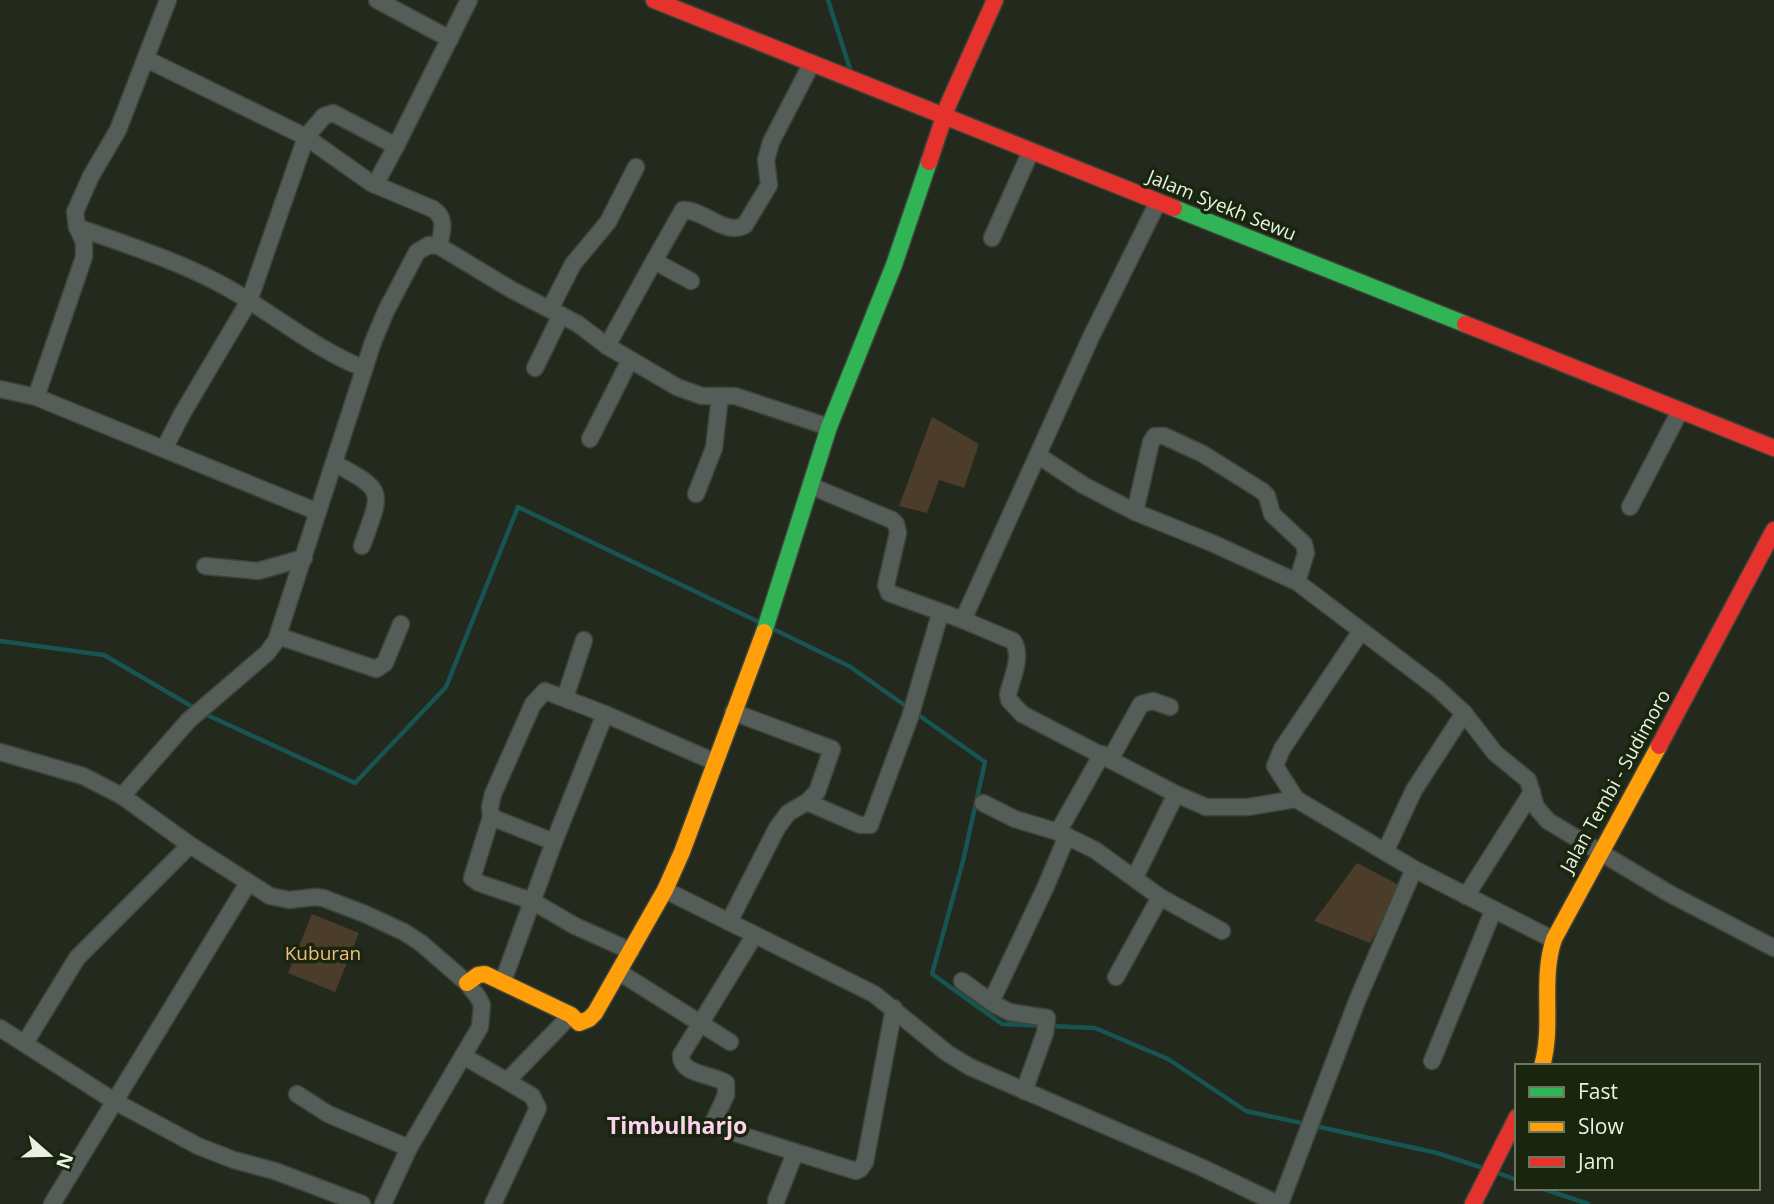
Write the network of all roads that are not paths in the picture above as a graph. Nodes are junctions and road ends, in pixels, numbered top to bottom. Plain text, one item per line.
1 (169, 0) edge
2 (377, 0) edge
3 (469, 0) edge
4 (654, 0) edge
5 (995, 0) edge
6 (450, 39) junction
7 (146, 59) junction
8 (812, 63) junction
9 (946, 111) junction
10 (306, 137) junction
11 (396, 146) junction
12 (1031, 151) junction
13 (636, 167) dead end
14 (375, 185) junction
15 (1158, 202) junction
16 (77, 227) junction
17 (992, 237) dead end
18 (439, 246) junction
19 (654, 261) junction
20 (691, 281) dead end
21 (249, 301) junction
22 (555, 312) junction
23 (607, 346) junction
24 (630, 360) junction
25 (363, 368) junction
26 (535, 368) dead end
27 (0, 390) edge
28 (720, 396) junction
29 (36, 397) junction
30 (1680, 411) junction
31 (829, 427) junction
32 (590, 439) dead end
33 (1774, 448) edge
34 (164, 449) junction
35 (1039, 456) junction
36 (334, 463) junction
37 (811, 486) junction
38 (696, 494) dead end
39 (1630, 507) dead end
40 (318, 512) junction
41 (1135, 512) junction
42 (1774, 530) edge
43 (362, 546) dead end
44 (304, 558) junction
45 (205, 566) dead end
46 (1297, 582) junction
47 (940, 614) junction
48 (963, 620) junction
49 (401, 624) dead end
50 (1361, 631) junction
51 (278, 636) junction
52 (584, 640) dead end
53 (565, 698) junction
54 (1170, 707) dead end
55 (733, 712) junction
56 (1464, 713) junction
57 (605, 714) junction
58 (0, 752) edge
59 (1106, 756) junction
60 (715, 762) junction
61 (1532, 792) junction
62 (1176, 794) junction
63 (122, 796) junction
64 (1296, 799) junction
65 (807, 802) junction
66 (983, 803) dead end
67 (491, 817) junction
68 (1063, 834) junction
69 (554, 842) junction
70 (190, 845) junction
71 (1385, 852) junction
72 (1599, 853) junction
73 (1414, 869) junction
74 (1135, 877) junction
75 (248, 883) junction
76 (665, 890) junction
77 (1466, 896) junction
78 (1160, 897) junction
79 (532, 901) junction
80 (1493, 911) junction
81 (729, 922) junction
82 (1222, 931) dead end
83 (754, 936) junction
84 (1554, 940) junction
85 (1774, 948) edge
86 (631, 951) junction
87 (619, 972) junction
88 (1116, 977) dead end
89 (503, 981) junction
90 (962, 981) dead end
91 (467, 982) junction
92 (991, 1002) junction
93 (894, 1008) junction
94 (571, 1015) junction
95 (699, 1024) junction
96 (0, 1028) edge
97 (730, 1042) dead end
98 (25, 1043) junction
99 (463, 1056) junction
100 (1432, 1062) dead end
101 (1542, 1064) edge
102 (507, 1081) junction
103 (1024, 1091) junction
104 (297, 1094) dead end
105 (114, 1101) junction
106 (1515, 1121) edge
107 (409, 1148) junction
108 (794, 1153) junction
109 (776, 1201) dead end
110 (1474, 1202) edge
111 (52, 1204) edge
112 (362, 1204) edge
113 (383, 1204) edge
114 (493, 1204) edge
115 (1279, 1204) edge

1 - 7 street
2 - 6 street
3 - 6 street
4 - 8 street, Jalam Syekh Sewu
5 - 9 street
6 - 11 street
7 - 10 street
7 - 16 street
8 - 9 street, Jalam Syekh Sewu
8 - 19 street
9 - 12 street, Jalam Syekh Sewu
9 - 31 street
10 - 11 street
10 - 14 street
10 - 21 street
11 - 14 street
12 - 15 street, Jalam Syekh Sewu
12 - 17 street
13 - 22 street
14 - 18 street
15 - 30 street, Jalam Syekh Sewu
15 - 35 street
16 - 21 street
16 - 29 street
18 - 22 street
18 - 25 street
19 - 20 street
19 - 23 street
21 - 25 street
21 - 34 street
22 - 23 street
22 - 26 street
23 - 24 street
24 - 28 street
24 - 32 street
25 - 36 street
27 - 29 street
28 - 31 street
28 - 38 street
29 - 34 street
30 - 33 street, Jalam Syekh Sewu
30 - 39 street
31 - 37 street
34 - 40 street
35 - 41 street
35 - 48 street
36 - 40 street
36 - 43 street
37 - 47 street
37 - 55 street
40 - 44 street
41 - 46 street
41 - 46 street
42 - 72 street, Jalan Tembi - Sudimoro
44 - 45 street
44 - 51 street
46 - 50 street
47 - 48 street
47 - 65 street
48 - 59 street
49 - 51 street
50 - 56 street
50 - 64 street
51 - 63 street
52 - 53 street
53 - 57 street
53 - 67 street
54 - 59 street
55 - 60 street
55 - 65 street
56 - 61 street
56 - 71 street
57 - 60 street
57 - 69 street
58 - 63 street
59 - 62 street
59 - 68 street
60 - 76 street
61 - 72 street
61 - 77 street
62 - 64 street
62 - 74 street
63 - 70 street
64 - 71 street
65 - 81 street
66 - 68 street
67 - 69 street
67 - 79 street
68 - 74 street
68 - 92 street
69 - 79 street
70 - 75 street
70 - 98 street
71 - 73 street
72 - 84 street, Jalan Tembi - Sudimoro
72 - 85 street
73 - 77 street
73 - 115 street
74 - 78 street
75 - 91 street
75 - 105 street
76 - 81 street
76 - 86 street
77 - 80 street
78 - 82 street
78 - 88 street
79 - 86 street
79 - 89 street
80 - 84 street
80 - 100 street
81 - 83 street
83 - 93 street
83 - 95 street
84 - 101 street, Jalan Tembi - Sudimoro
86 - 87 street
87 - 94 street
87 - 95 street
89 - 91 street
89 - 94 street
90 - 92 street
91 - 99 street
92 - 103 street
93 - 103 street
93 - 108 street
94 - 102 street
95 - 97 street
95 - 108 street
96 - 98 street
98 - 105 street
99 - 102 street
99 - 107 street
102 - 114 street
103 - 115 street
104 - 107 street
105 - 111 street
105 - 112 street
106 - 110 street
107 - 113 street
108 - 109 street

